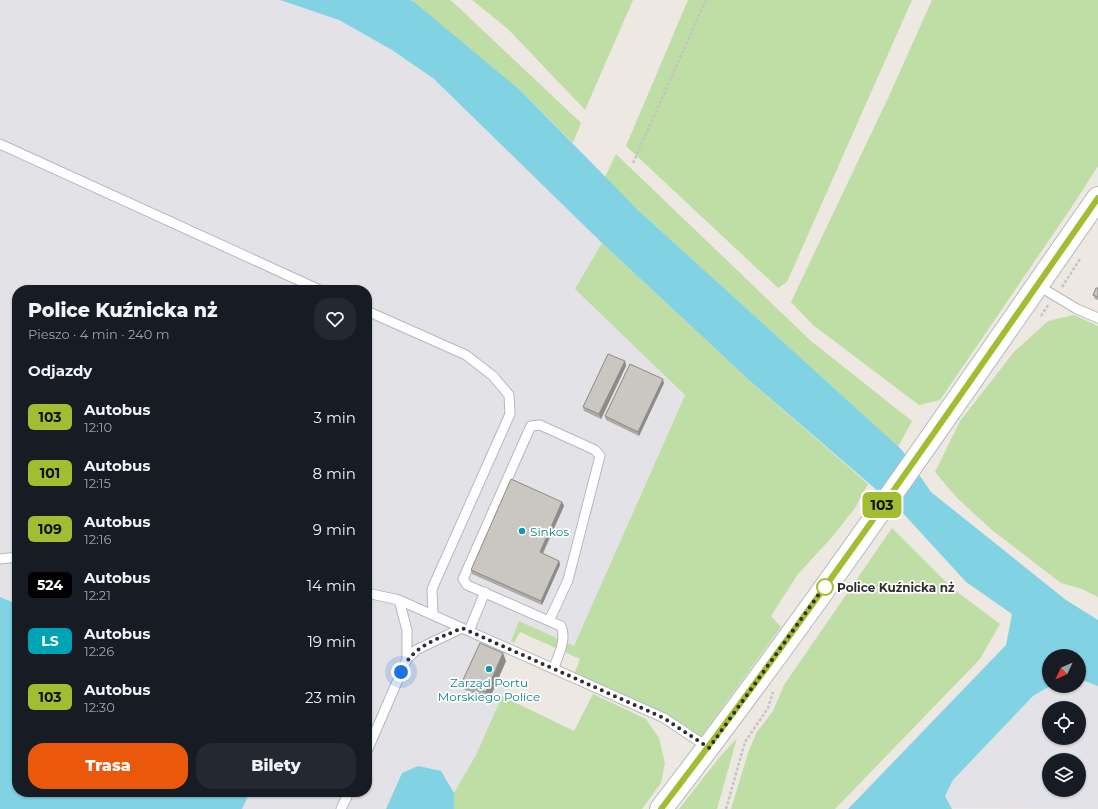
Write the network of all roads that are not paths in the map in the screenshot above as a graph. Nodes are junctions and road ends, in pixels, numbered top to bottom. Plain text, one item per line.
1 (0, 144) edge
2 (1098, 198) edge
3 (309, 285) edge
4 (1037, 285) junction
5 (372, 313) edge
6 (1096, 317) edge
7 (12, 557) edge
8 (0, 559) edge
9 (485, 592) junction
10 (372, 594) edge
11 (399, 600) junction
12 (433, 614) junction
13 (549, 621) junction
14 (465, 629) junction
15 (407, 659) junction
16 (554, 668) junction
17 (372, 739) edge
18 (703, 756) junction
19 (347, 797) edge
20 (674, 799) edge
21 (341, 809) edge
22 (661, 809) edge

1 - 3 lane
2 - 4 main road
4 - 6 lane
4 - 18 main road
5 - 12 lane
7 - 8 lane
9 - 13 lane
9 - 13 lane
9 - 14 lane
10 - 11 lane
11 - 12 lane
11 - 15 lane
12 - 14 lane
13 - 16 lane
14 - 15 lane
14 - 16 lane
15 - 17 lane
16 - 18 lane
18 - 20 main road
19 - 21 lane
20 - 22 main road

